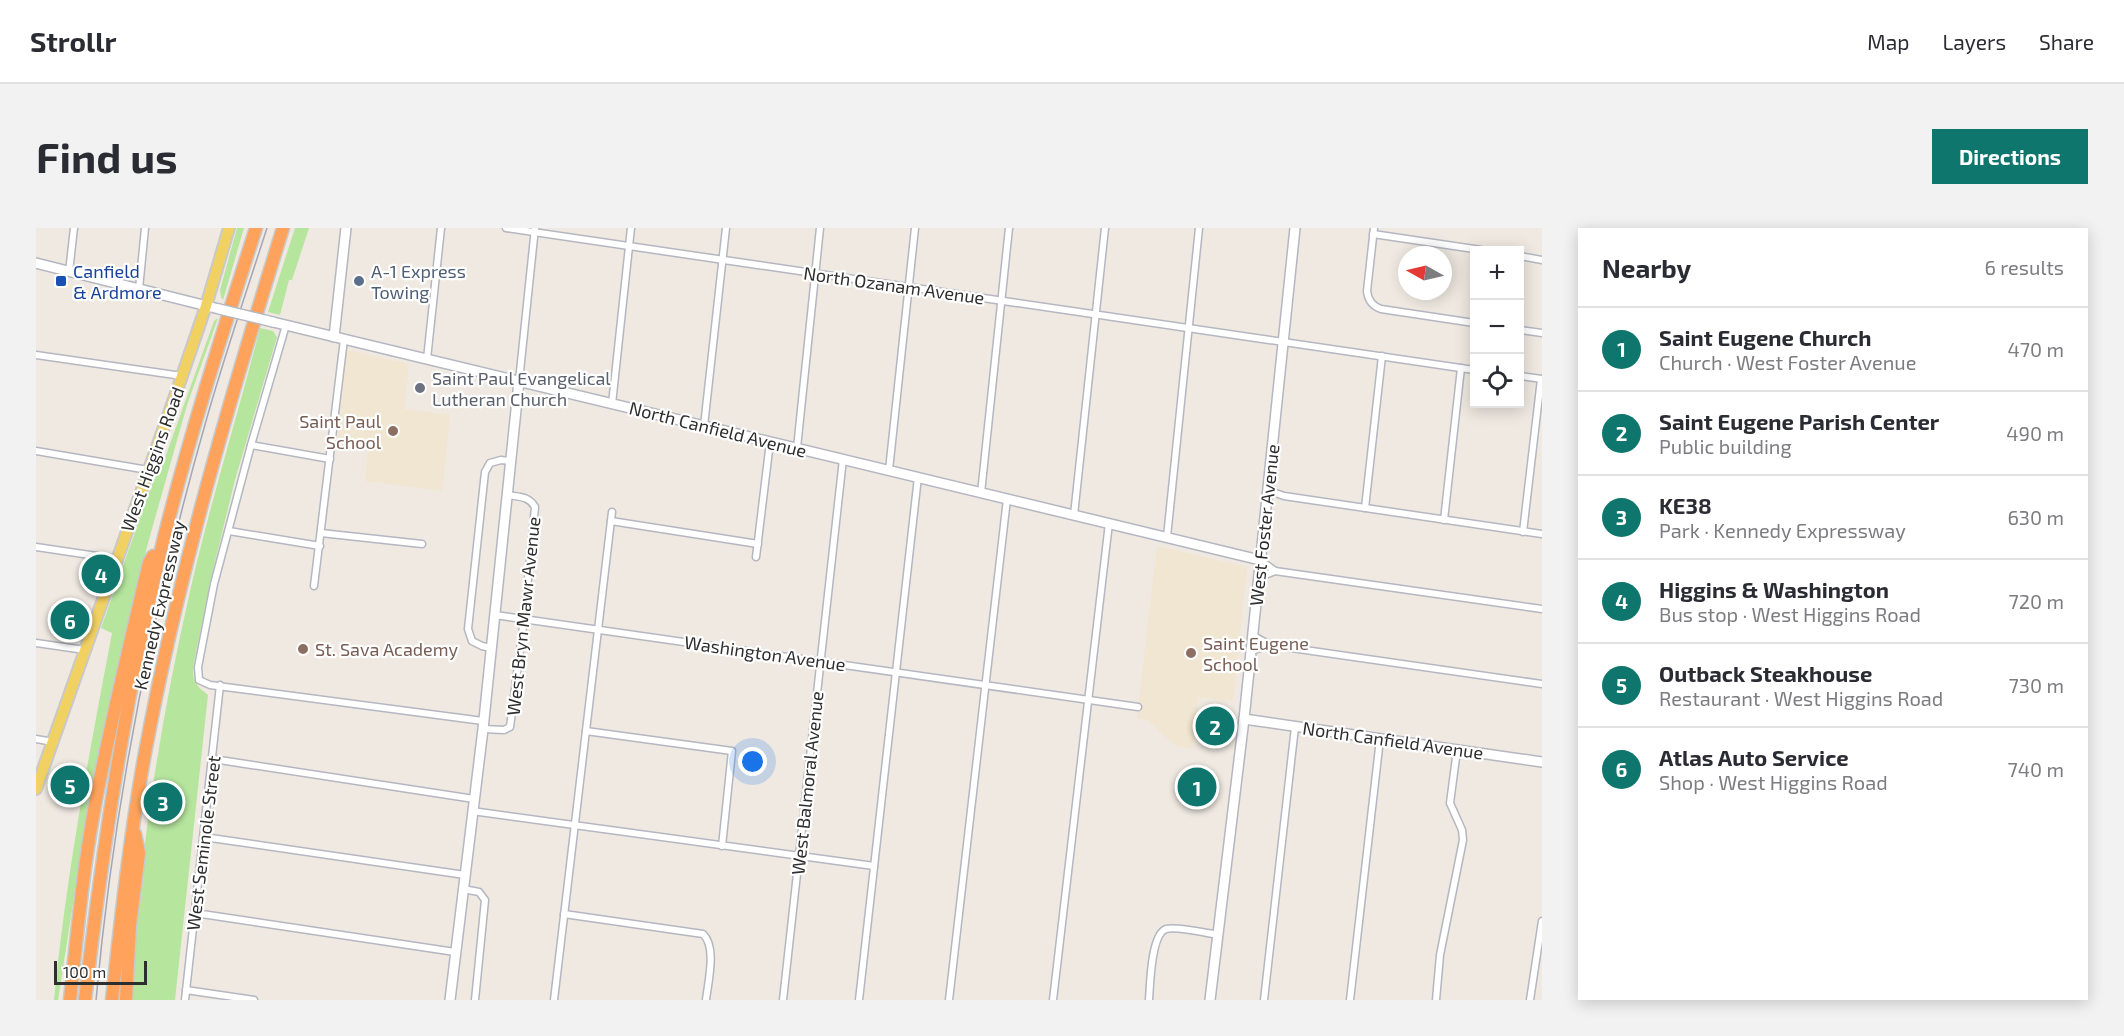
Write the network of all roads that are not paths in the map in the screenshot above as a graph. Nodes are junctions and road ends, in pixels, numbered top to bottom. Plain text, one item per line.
1 (74, 228) edge
2 (145, 228) edge
3 (229, 228) edge
4 (256, 228) edge
5 (283, 228) edge
6 (346, 228) edge
7 (441, 228) edge
8 (506, 228) edge
9 (631, 228) edge
10 (726, 228) edge
11 (820, 228) edge
12 (915, 228) edge
13 (1010, 228) edge
14 (1105, 228) edge
15 (1199, 228) edge
16 (1295, 228) edge
17 (535, 230) edge
18 (1374, 231) edge
19 (629, 246) junction
20 (1470, 248) edge
21 (1524, 257) edge
22 (723, 260) junction
23 (1542, 260) edge
24 (36, 263) edge
25 (69, 272) junction
26 (815, 273) junction
27 (909, 287) junction
28 (139, 289) junction
29 (1002, 300) junction
30 (206, 306) junction
31 (1095, 314) junction
32 (1470, 322) edge
33 (286, 325) junction
34 (1189, 327) junction
35 (1524, 331) edge
36 (1542, 333) edge
37 (339, 338) junction
38 (1283, 341) junction
39 (36, 356) edge
40 (1382, 356) junction
41 (428, 359) junction
42 (1461, 368) junction
43 (1470, 369) edge
44 (182, 376) junction
45 (1524, 377) edge
46 (1541, 379) edge
47 (519, 381) junction
48 (612, 404) junction
49 (704, 426) junction
50 (770, 442) junction
51 (251, 445) junction
52 (797, 448) junction
53 (36, 451) edge
54 (330, 459) junction
55 (843, 459) junction
56 (511, 461) junction
57 (148, 470) junction
58 (889, 470) junction
59 (918, 477) junction
60 (981, 493) junction
61 (1267, 494) junction
62 (508, 495) junction
63 (1007, 499) junction
64 (1365, 508) junction
65 (612, 512) dead end
66 (1074, 515) junction
67 (1444, 520) junction
68 (611, 521) junction
69 (1109, 523) junction
70 (229, 531) junction
71 (1523, 532) junction
72 (321, 533) junction
73 (165, 534) junction
74 (1542, 534) edge
75 (1167, 537) junction
76 (422, 544) dead end
77 (758, 544) junction
78 (320, 546) junction
79 (36, 547) edge
80 (756, 557) dead end
81 (117, 559) junction
82 (1260, 560) junction
83 (1275, 571) junction
84 (1258, 578) junction
85 (314, 586) dead end
86 (1542, 609) edge
87 (495, 615) junction
88 (524, 619) junction
89 (598, 629) junction
90 (1252, 635) junction
91 (36, 643) edge
92 (1270, 645) junction
93 (491, 648) junction
94 (85, 650) junction
95 (1251, 651) junction
96 (821, 661) junction
97 (897, 672) junction
98 (1542, 684) edge
99 (220, 685) junction
100 (986, 685) junction
101 (1088, 699) junction
102 (1138, 707) dead end
103 (1244, 719) junction
104 (483, 725) junction
105 (1295, 727) junction
106 (586, 731) junction
107 (36, 739) edge
108 (1380, 739) junction
109 (53, 742) junction
110 (1457, 750) junction
111 (213, 759) junction
112 (1542, 762) edge
113 (36, 789) edge
114 (474, 799) junction
115 (472, 811) junction
116 (133, 824) junction
117 (575, 826) junction
118 (204, 837) junction
119 (722, 846) junction
120 (799, 856) junction
121 (874, 866) junction
122 (465, 876) junction
123 (463, 889) junction
124 (195, 913) junction
125 (564, 914) junction
126 (1542, 921) edge
127 (1218, 935) junction
128 (455, 952) junction
129 (75, 954) junction
130 (186, 990) junction
131 (63, 1000) edge
132 (70, 1000) edge
133 (85, 1000) edge
134 (112, 1000) edge
135 (126, 1000) edge
136 (185, 1000) edge
137 (254, 1000) edge
138 (450, 1000) edge
139 (475, 1000) edge
140 (554, 1000) edge
141 (706, 1000) edge
142 (783, 1000) edge
143 (859, 1000) edge
144 (949, 1000) edge
145 (1053, 1000) edge
146 (1149, 1000) edge
147 (1210, 1000) edge
148 (1264, 1000) edge
149 (1350, 1000) edge
150 (1436, 1000) edge
151 (1530, 1000) edge

1 - 25 street
2 - 28 street
3 - 30 main road, West Higgins Road
4 - 73 highway, Kennedy Expressway
5 - 116 highway, Kennedy Expressway
6 - 37 street
7 - 41 street
8 - 17 street, North Ozanam Avenue
9 - 19 street
10 - 22 street
11 - 26 street
12 - 27 street
13 - 29 street
14 - 31 street
15 - 34 street
16 - 38 street, West Foster Avenue
17 - 19 street, North Ozanam Avenue
17 - 47 street, West Bryn Mawr Avenue
18 - 20 street
18 - 32 street
19 - 22 street, North Ozanam Avenue
19 - 48 street
21 - 23 street
22 - 26 street, North Ozanam Avenue
22 - 49 street
24 - 25 street, North Canfield Avenue
25 - 28 street, North Canfield Avenue
26 - 27 street, North Ozanam Avenue
26 - 52 street
27 - 29 street, North Ozanam Avenue
27 - 58 street
28 - 30 street, North Canfield Avenue
29 - 31 street, North Ozanam Avenue
29 - 60 street
30 - 33 street, North Canfield Avenue, bridge
30 - 44 main road, West Higgins Road
31 - 34 street, North Ozanam Avenue
31 - 66 street
33 - 37 street, North Canfield Avenue
33 - 51 street
34 - 38 street, North Ozanam Avenue
34 - 75 street
35 - 36 street
37 - 41 street, North Canfield Avenue
37 - 54 street
38 - 40 street, North Ozanam Avenue
38 - 61 street, West Foster Avenue
39 - 44 street
40 - 42 street, North Ozanam Avenue
40 - 64 street
41 - 47 street, North Canfield Avenue
42 - 43 street, North Ozanam Avenue
42 - 67 street
44 - 57 main road, West Higgins Road
45 - 46 street
46 - 71 street
47 - 48 street, North Canfield Avenue
47 - 56 street, West Bryn Mawr Avenue
48 - 49 street, North Canfield Avenue
49 - 50 street, North Canfield Avenue
50 - 52 street, North Canfield Avenue
50 - 77 street
51 - 54 street
51 - 70 street
52 - 55 street, North Canfield Avenue
53 - 57 street
54 - 72 street
55 - 58 street, North Canfield Avenue
55 - 96 street, West Balmoral Avenue
56 - 62 street, West Bryn Mawr Avenue
56 - 93 street, West Bryn Mawr Avenue
57 - 81 main road, West Higgins Road
58 - 59 street, North Canfield Avenue
59 - 60 street, North Canfield Avenue
59 - 97 street
60 - 63 street, North Canfield Avenue
61 - 64 street
61 - 82 street, West Foster Avenue
62 - 87 street, West Bryn Mawr Avenue
62 - 88 street, West Bryn Mawr Avenue
63 - 66 street, North Canfield Avenue
63 - 100 street
64 - 67 street
65 - 68 street
66 - 69 street, North Canfield Avenue
67 - 71 street
68 - 77 street
68 - 89 street
69 - 75 street, North Canfield Avenue
69 - 101 street
70 - 78 street
70 - 99 street
71 - 74 street
72 - 76 street
72 - 78 street
73 - 129 highway
73 - 133 highway
75 - 82 street, North Canfield Avenue
77 - 80 street
78 - 85 street
79 - 81 street
81 - 94 main road, West Higgins Road
82 - 83 street
82 - 84 street, West Foster Avenue
83 - 84 street
83 - 86 street
84 - 90 street, West Foster Avenue
87 - 88 street, Washington Avenue
87 - 93 street, West Bryn Mawr Avenue
88 - 89 street, Washington Avenue
88 - 104 street, West Bryn Mawr Avenue
89 - 96 street, Washington Avenue
89 - 106 street
90 - 92 street
90 - 95 street, West Foster Avenue
91 - 94 street
92 - 95 street
92 - 98 street
93 - 104 street, West Bryn Mawr Avenue
94 - 109 main road, West Higgins Road
95 - 103 street, West Foster Avenue
96 - 97 street, Washington Avenue
96 - 120 street, West Balmoral Avenue
97 - 100 street, Washington Avenue
97 - 121 street
99 - 104 street
99 - 111 street, West Seminole Street
100 - 101 street, Washington Avenue
100 - 144 street
101 - 102 street, Washington Avenue
101 - 145 street
103 - 105 street, North Canfield Avenue
103 - 127 street, West Foster Avenue
104 - 114 street, West Bryn Mawr Avenue
105 - 108 street, North Canfield Avenue
105 - 148 street
106 - 117 street
106 - 119 street
107 - 109 street
108 - 110 street, North Canfield Avenue
108 - 149 street
109 - 113 main road, West Higgins Road
110 - 112 street, North Canfield Avenue
110 - 150 street
111 - 114 street
111 - 118 street, West Seminole Street
114 - 115 street, West Bryn Mawr Avenue
115 - 117 street
115 - 122 street, West Bryn Mawr Avenue
116 - 134 highway, Kennedy Expressway
116 - 135 highway
117 - 119 street
117 - 125 street
118 - 122 street
118 - 124 street, West Seminole Street
119 - 120 street
120 - 121 street
120 - 142 street, West Balmoral Avenue
121 - 143 street
122 - 123 street, West Bryn Mawr Avenue
123 - 128 street, West Bryn Mawr Avenue
123 - 139 street
124 - 128 street
124 - 130 street, West Seminole Street
125 - 140 street
125 - 141 street
126 - 151 street
127 - 146 street
127 - 147 street, West Foster Avenue
128 - 138 street, West Bryn Mawr Avenue
129 - 131 highway
129 - 132 highway
130 - 136 street, West Seminole Street
130 - 137 street

